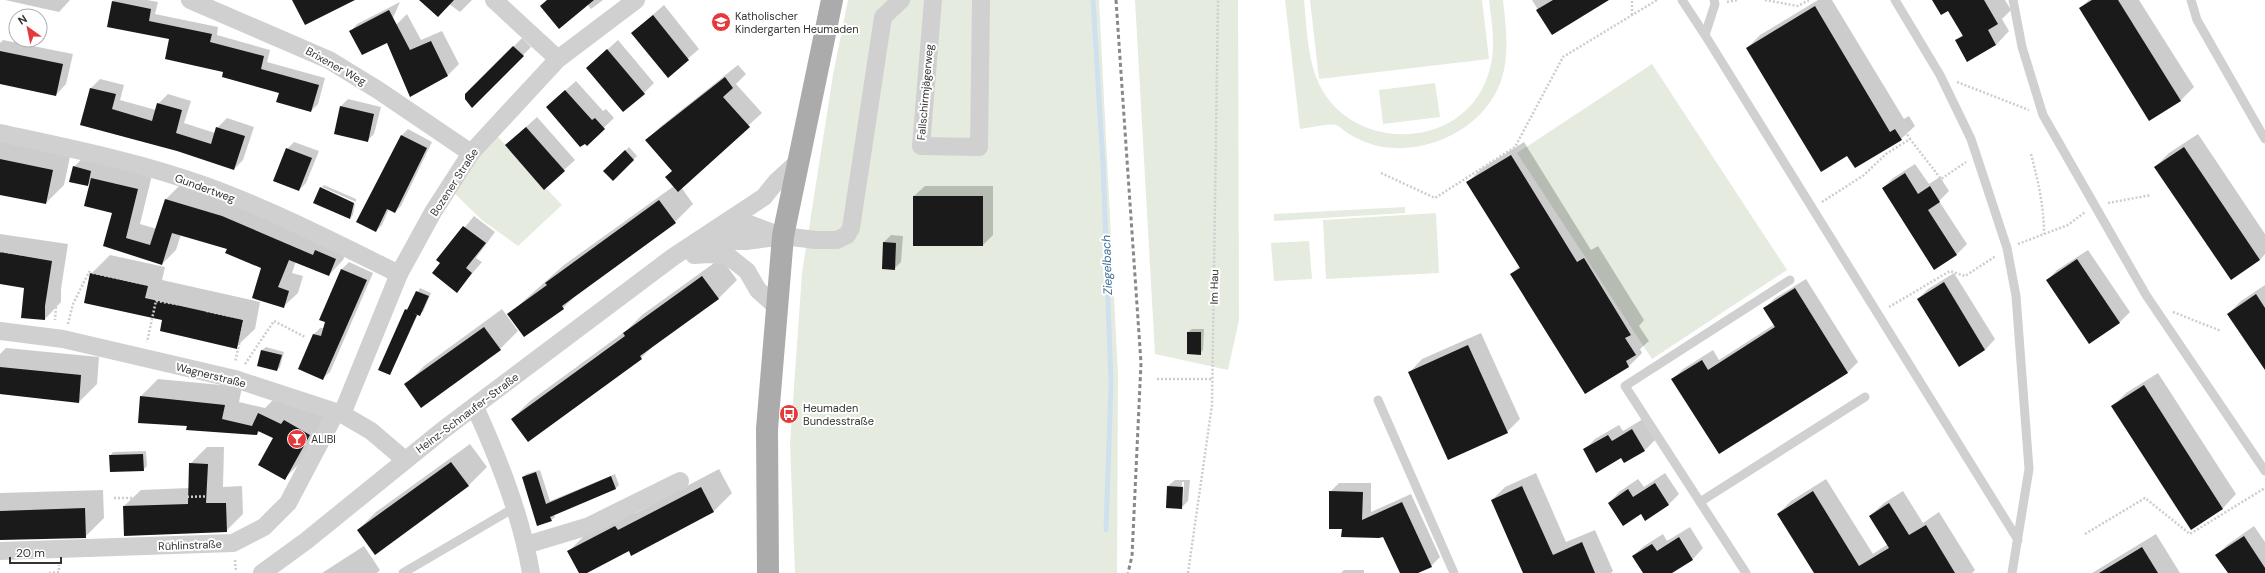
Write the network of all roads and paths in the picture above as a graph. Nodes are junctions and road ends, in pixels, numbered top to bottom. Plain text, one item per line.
1 (190, 0) edge
2 (494, 0) edge
3 (636, 0) edge
4 (832, 0) edge
5 (901, 0) edge
6 (933, 0) edge
7 (981, 0) edge
8 (1218, 0) edge
9 (1632, 0) edge
10 (1657, 0) edge
11 (1682, 0) edge
12 (1714, 0) edge
13 (1765, 0) edge
14 (1809, 0) edge
15 (1828, 0) edge
16 (1895, 0) edge
17 (2013, 0) edge
18 (2191, 0) edge
19 (1632, 15) junction
20 (1705, 35) junction
21 (558, 59) junction
22 (1940, 75) junction
23 (2044, 115) junction
24 (0, 133) edge
25 (1910, 139) junction
26 (2265, 139) edge
27 (471, 153) junction
28 (2031, 154) dead end
29 (1976, 156) junction
30 (798, 162) junction
31 (1381, 173) dead end
32 (1811, 208) junction
33 (718, 227) junction
34 (2044, 234) dead end
35 (783, 236) junction
36 (0, 251) edge
37 (674, 257) junction
38 (399, 274) junction
39 (1790, 280) dead end
40 (156, 301) junction
41 (2152, 304) junction
42 (777, 307) junction
43 (0, 331) edge
44 (2221, 331) dead end
45 (305, 337) dead end
46 (59, 339) junction
47 (143, 358) junction
48 (233, 379) junction
49 (1157, 379) dead end
50 (1212, 379) junction
51 (1865, 397) dead end
52 (1378, 400) dead end
53 (475, 407) junction
54 (339, 413) junction
55 (405, 460) junction
56 (2265, 471) edge
57 (680, 481) dead end
58 (2265, 488) edge
59 (230, 496) dead end
60 (175, 497) dead end
61 (114, 498) dead end
62 (165, 498) dead end
63 (1700, 502) junction
64 (514, 508) junction
65 (2085, 534) dead end
66 (2018, 540) junction
67 (526, 545) junction
68 (0, 551) edge
69 (58, 572) edge
70 (49, 573) edge
71 (262, 573) edge
72 (403, 573) edge
73 (531, 573) edge
74 (768, 573) edge
75 (1188, 573) edge
76 (1454, 573) edge
77 (1746, 573) edge
78 (2012, 573) edge

1 - 27 street, Brixener Weg
2 - 21 street
3 - 21 street, Bozener Straße
4 - 30 main road
5 - 35 street
6 - 7 street, Fallschirmjägerweg
8 - 50 path, Im Hau
9 - 19 path
10 - 19 path
11 - 20 lane
12 - 20 lane
13 - 14 path
15 - 25 path
16 - 22 lane
17 - 23 lane
18 - 26 lane
19 - 31 path
20 - 32 lane
21 - 27 street, Bozener Straße
22 - 23 path
22 - 29 lane
23 - 41 lane
24 - 38 street, Gundertweg
25 - 29 path
25 - 32 path
27 - 38 street, Bozener Straße
28 - 34 path
29 - 66 lane
30 - 33 street, Heinz-Schnaufer-Straße
30 - 35 main road
32 - 66 lane
33 - 35 street, Heinz-Schnaufer-Straße
33 - 37 street, Heinz-Schnaufer-Straße
35 - 37 street, Heinz-Schnaufer-Straße
35 - 42 main road
36 - 46 path
37 - 42 street
37 - 53 street, Heinz-Schnaufer-Straße
38 - 54 street, Bozener Straße
39 - 63 lane
40 - 46 path
40 - 47 path
40 - 48 path
41 - 44 path
41 - 56 lane
42 - 74 main road
43 - 46 street, Wagnerstraße
45 - 48 path
46 - 47 street, Wagnerstraße
47 - 48 street, Wagnerstraße
48 - 54 street, Wagnerstraße
49 - 50 path
50 - 75 path, Im Hau
51 - 63 lane
52 - 76 lane
53 - 55 street, Heinz-Schnaufer-Straße
53 - 64 street
54 - 55 street, Wagnerstraße
54 - 68 street, Rühlinstraße
55 - 71 street, Heinz-Schnaufer-Straße
57 - 67 street
58 - 65 path
59 - 60 path
61 - 62 path
63 - 77 lane
64 - 67 street
64 - 72 lane
66 - 78 lane
67 - 73 street
69 - 70 path

